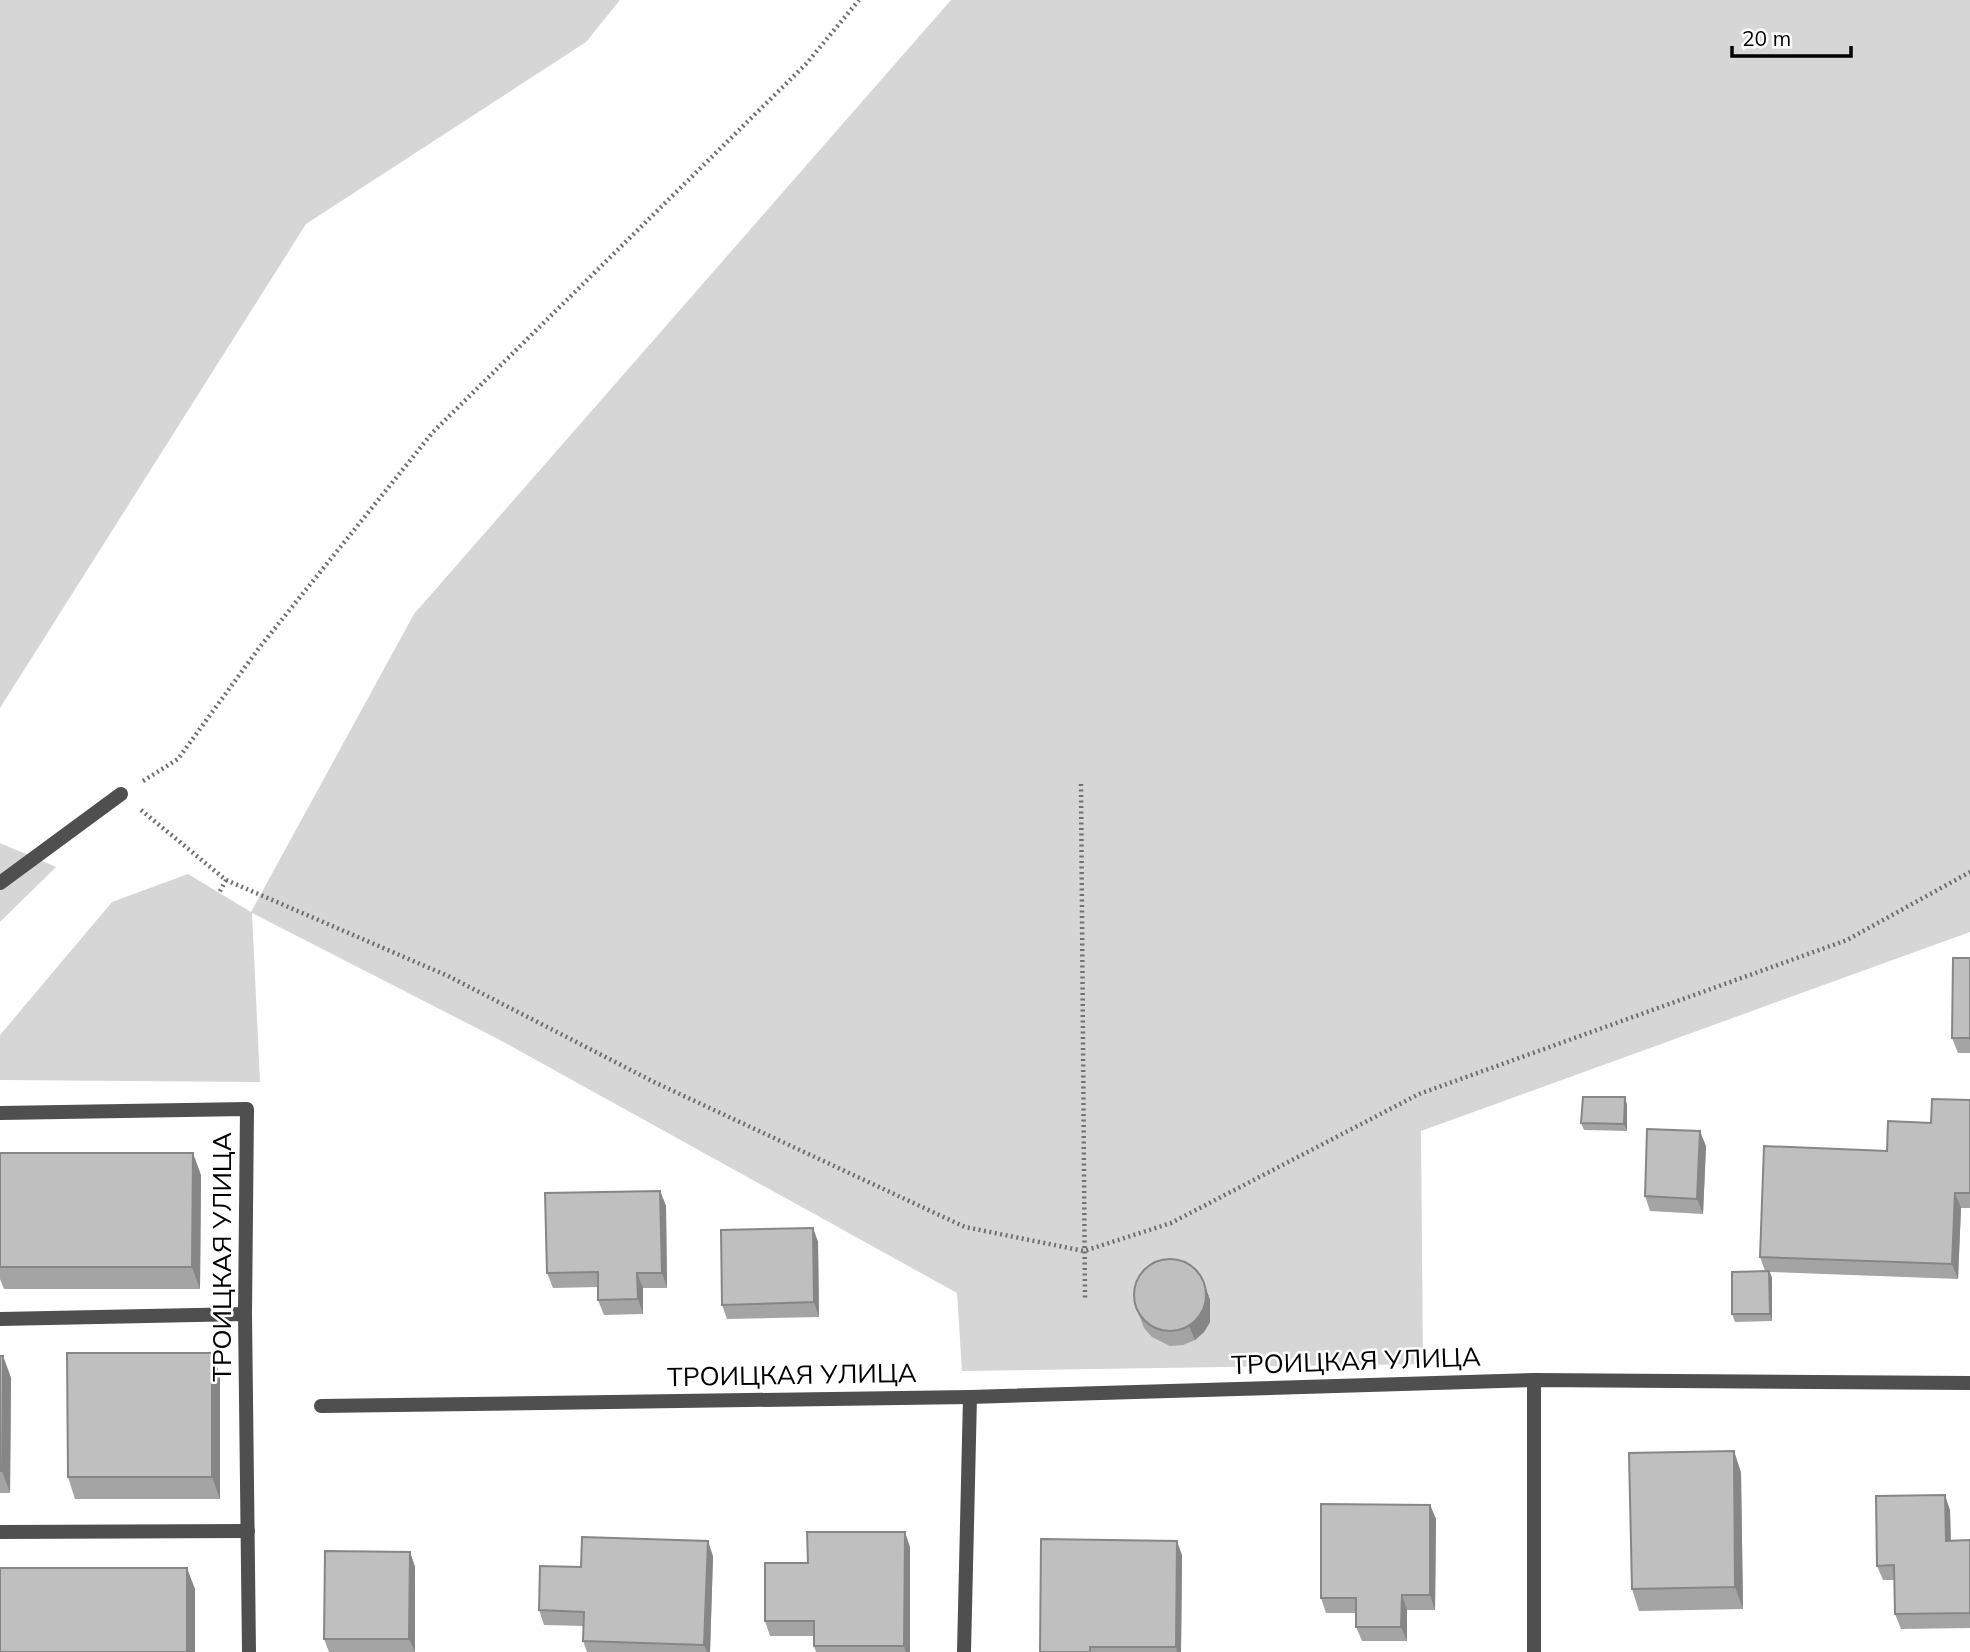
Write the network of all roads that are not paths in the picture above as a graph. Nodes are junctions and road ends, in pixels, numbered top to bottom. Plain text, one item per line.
1 (121, 794) road end
2 (0, 883) edge
3 (0, 1113) edge
4 (245, 1314) junction
5 (0, 1319) edge
6 (1534, 1380) junction
7 (1970, 1383) edge
8 (970, 1397) junction
9 (321, 1406) dead end
10 (248, 1531) junction
11 (0, 1532) edge
12 (249, 1652) edge
13 (964, 1652) edge
14 (1534, 1652) edge

1 - 2 street
3 - 4 street, ТРОИЦКАЯ УЛИЦА
4 - 5 street
4 - 10 street, ТРОИЦКАЯ УЛИЦА
6 - 7 street, ТРОИЦКАЯ УЛИЦА
6 - 8 street, ТРОИЦКАЯ УЛИЦА
6 - 14 street
8 - 9 street, ТРОИЦКАЯ УЛИЦА
8 - 13 street
10 - 11 street
10 - 12 street, ТРОИЦКАЯ УЛИЦА

